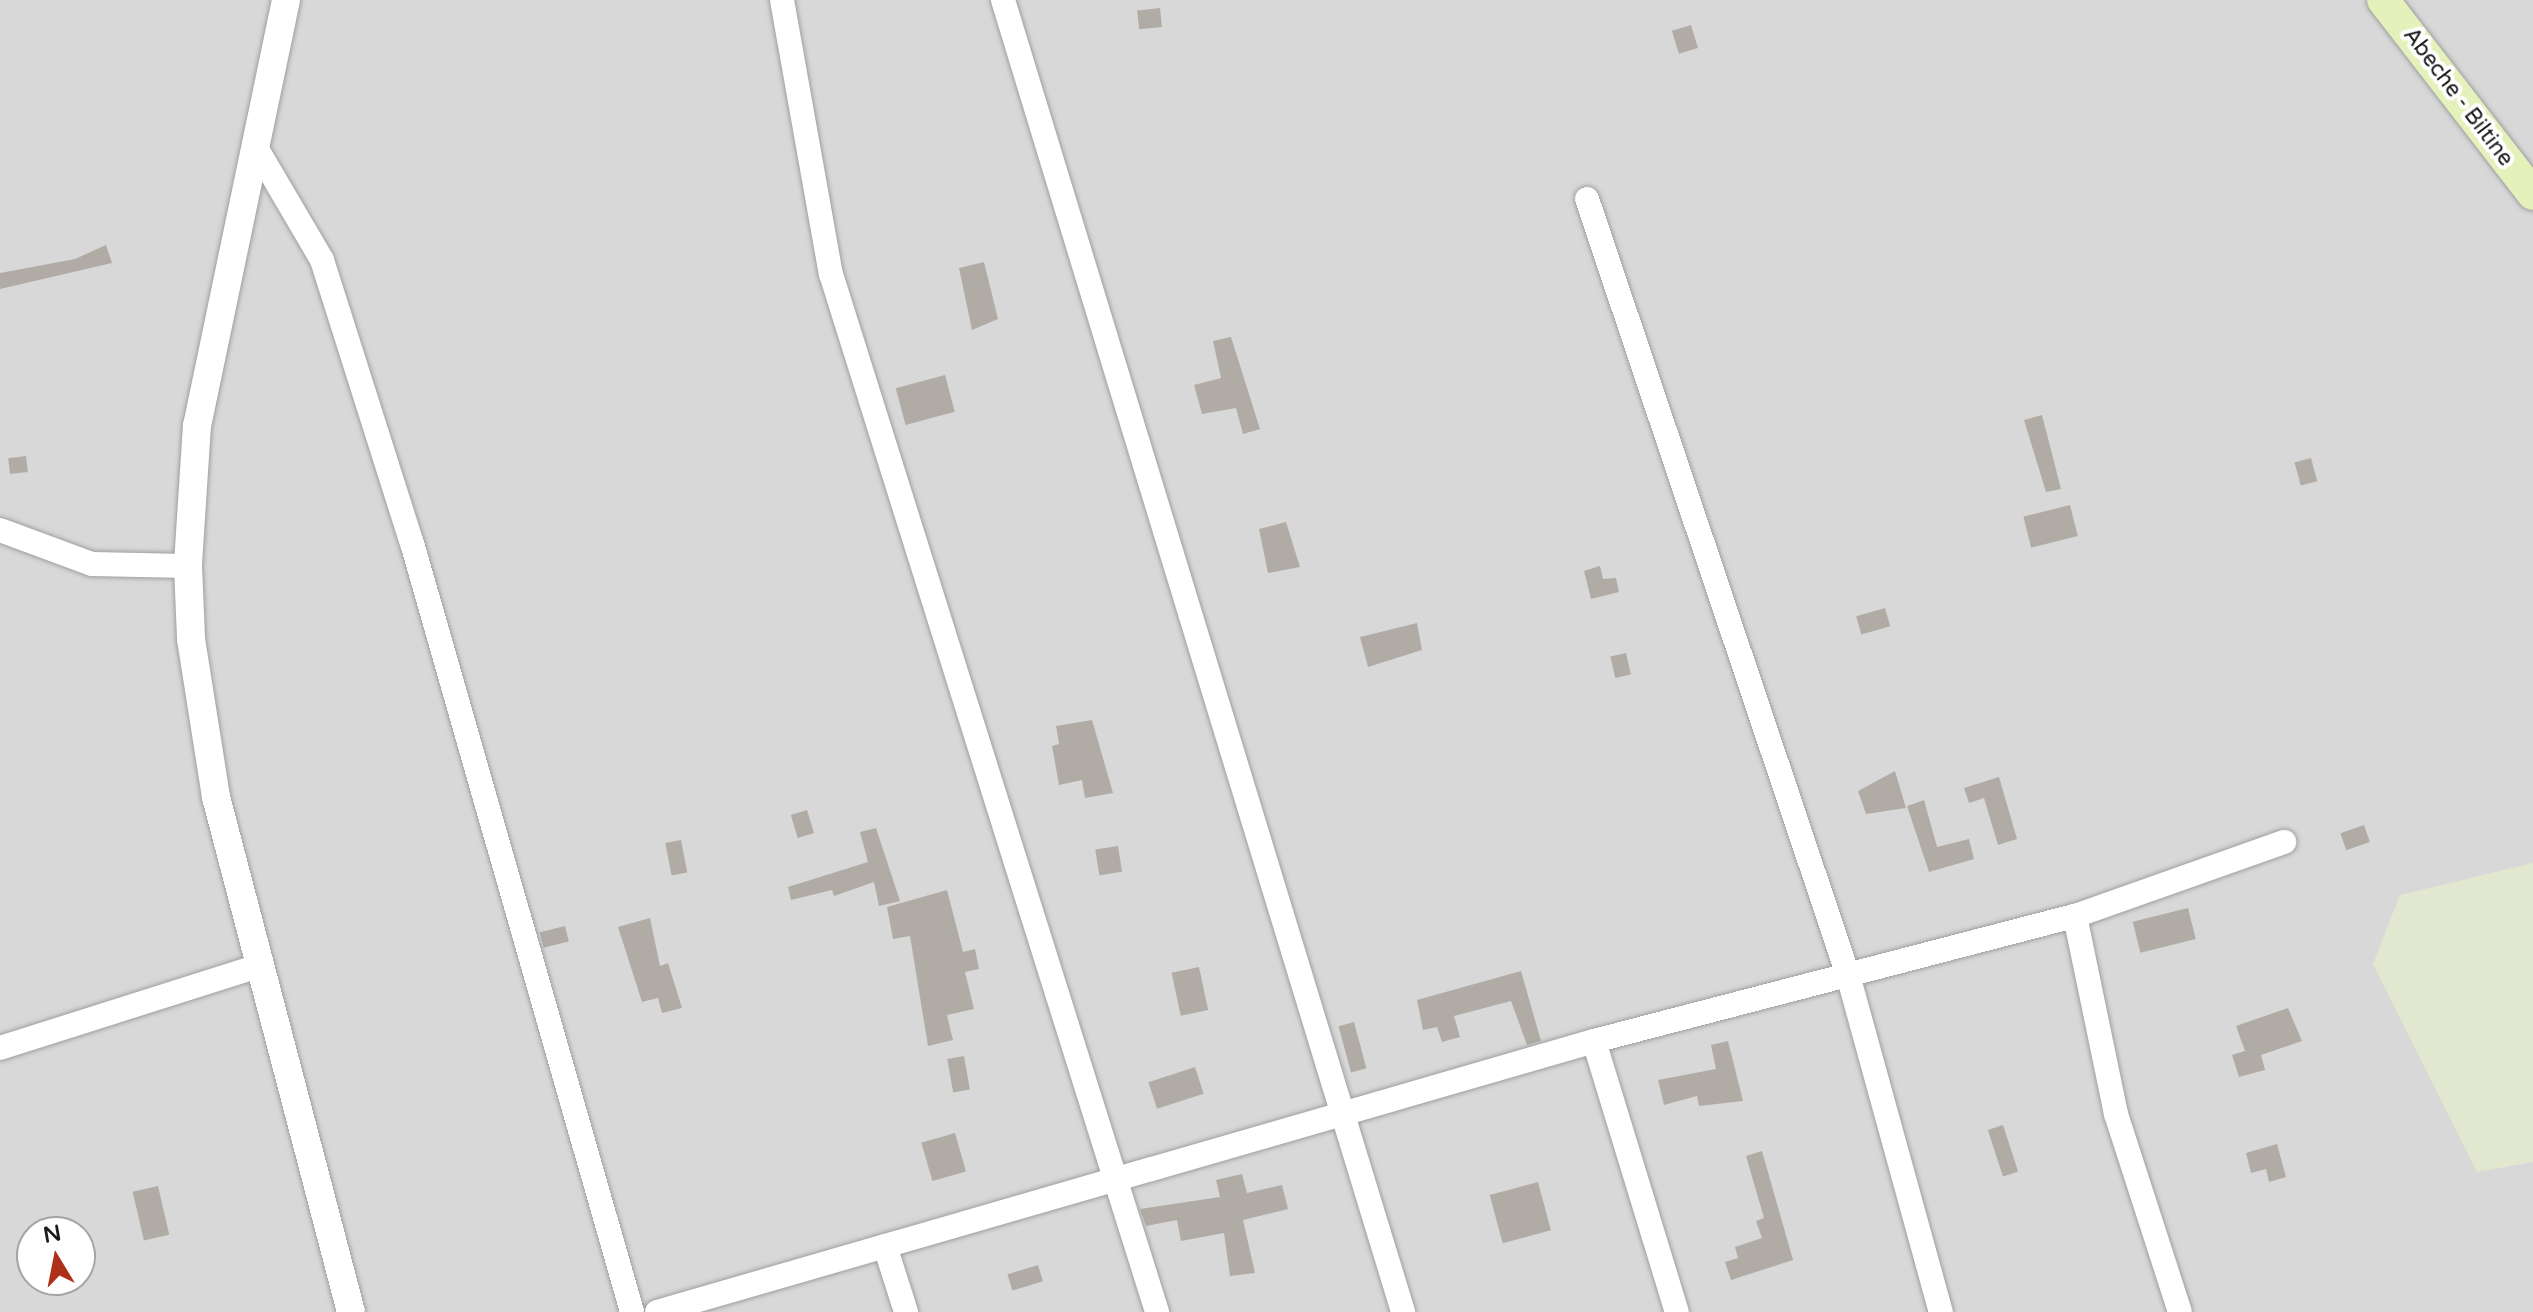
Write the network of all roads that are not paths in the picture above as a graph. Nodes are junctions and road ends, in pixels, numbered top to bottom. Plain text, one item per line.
1 (286, 0) edge
2 (782, 0) edge
3 (1003, 0) edge
4 (2383, 0) edge
5 (254, 144) junction
6 (2533, 194) edge
7 (1587, 199) dead end
8 (0, 530) edge
9 (188, 566) junction
10 (2284, 842) dead end
11 (2075, 916) junction
12 (259, 966) junction
13 (1848, 975) junction
14 (1594, 1041) junction
15 (0, 1048) edge
16 (1346, 1112) junction
17 (1117, 1178) junction
18 (885, 1246) junction
19 (351, 1312) edge
20 (632, 1312) edge
21 (657, 1312) edge
22 (906, 1312) edge
23 (1157, 1312) edge
24 (1403, 1312) edge
25 (1677, 1312) edge
26 (1941, 1312) edge
27 (2180, 1312) edge

1 - 5 street
2 - 17 street
3 - 16 street
4 - 6 main road, Abeche - Biltine
5 - 9 street
5 - 20 street
7 - 13 street
8 - 9 street
9 - 12 street
10 - 11 street
11 - 13 street
11 - 27 street
12 - 15 street
12 - 19 street
13 - 14 street
13 - 26 street
14 - 16 street
14 - 25 street
16 - 17 street
16 - 24 street
17 - 18 street
17 - 23 street
18 - 21 street
18 - 22 street

